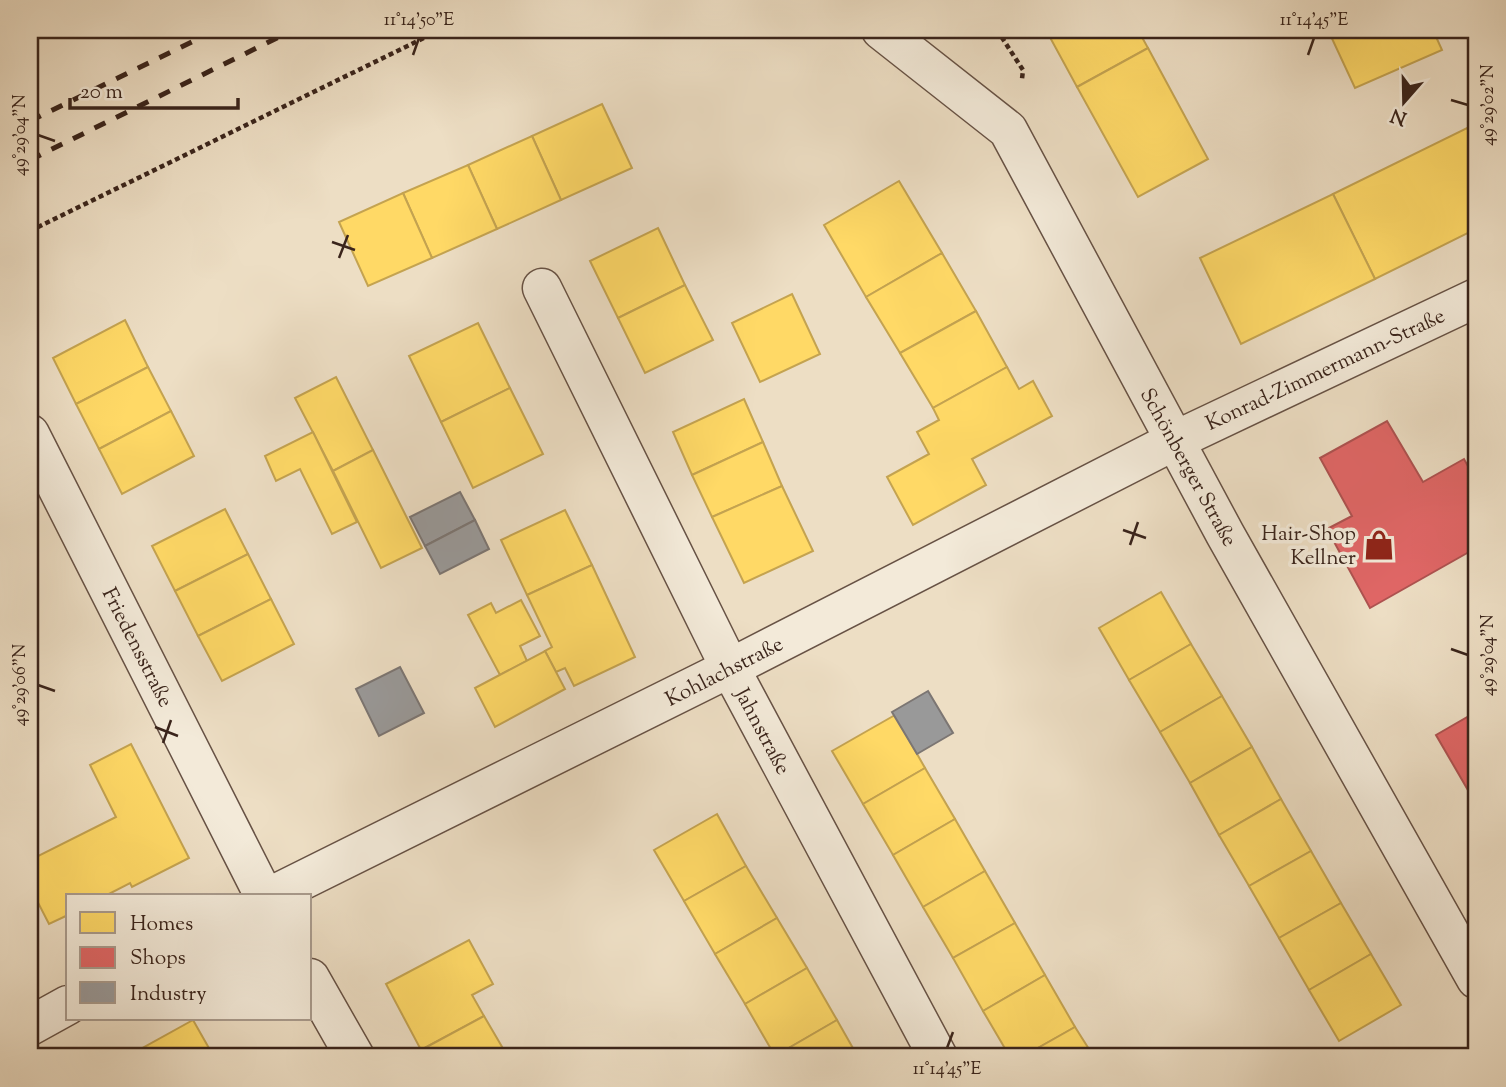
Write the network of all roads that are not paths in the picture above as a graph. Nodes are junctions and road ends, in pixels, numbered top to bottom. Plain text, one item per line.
1 (881, 30) edge
2 (542, 288) dead end
3 (1476, 298) edge
4 (30, 434) edge
5 (1174, 441) junction
6 (730, 668) junction
7 (263, 894) edge
8 (275, 894) edge
9 (1476, 979) edge
10 (312, 982) edge
11 (66, 1006) edge
12 (30, 1026) edge
13 (355, 1057) edge
14 (938, 1057) edge

1 - 5 street, Schönberger Straße
2 - 6 street, Jahnstraße
3 - 5 street, Konrad-Zimmermann-Straße
4 - 7 street, Friedensstraße
5 - 6 street, Kohlachstraße
5 - 9 street, Schönberger Straße
6 - 8 street, Kohlachstraße
6 - 14 street, Jahnstraße
10 - 13 street
11 - 12 street

